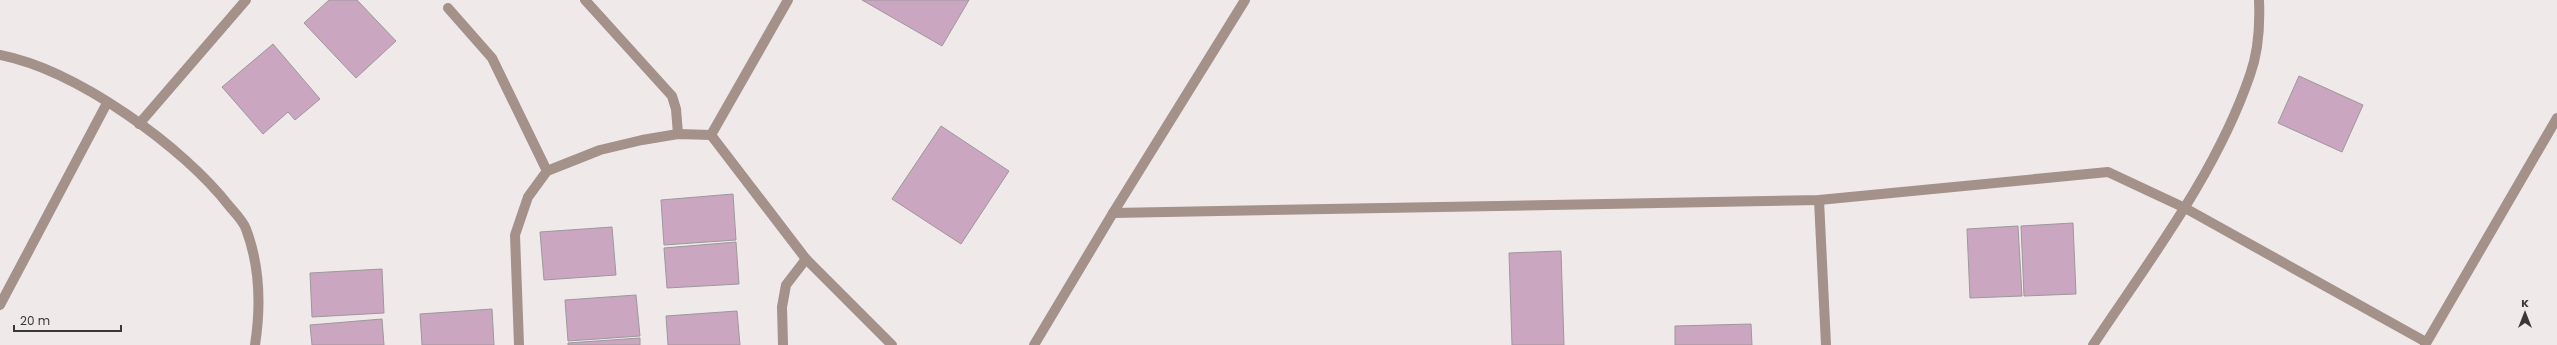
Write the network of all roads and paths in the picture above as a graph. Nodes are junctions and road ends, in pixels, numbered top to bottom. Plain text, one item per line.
1 (246, 0) edge
2 (585, 0) edge
3 (788, 0) edge
4 (1244, 0) edge
5 (2259, 0) edge
6 (448, 8) dead end
7 (0, 55) edge
8 (107, 103) junction
9 (2557, 118) edge
10 (139, 124) junction
11 (678, 134) junction
12 (711, 135) junction
13 (547, 171) junction
14 (1819, 200) junction
15 (2185, 208) junction
16 (1112, 213) junction
17 (806, 259) junction
18 (0, 305) edge
19 (2426, 344) edge
20 (255, 345) edge
21 (519, 345) edge
22 (783, 345) edge
23 (892, 345) edge
24 (1034, 345) edge
25 (1826, 345) edge
26 (2093, 345) edge

1 - 10 street
2 - 11 street
3 - 12 street
4 - 16 street
5 - 15 street
6 - 13 street
7 - 8 street
8 - 10 street
8 - 18 street
9 - 19 street
10 - 20 street
11 - 12 street
11 - 13 street
12 - 17 street
13 - 21 street
14 - 15 street
14 - 16 street
14 - 25 street
15 - 19 street
15 - 26 street
16 - 24 street
17 - 22 street
17 - 23 street

